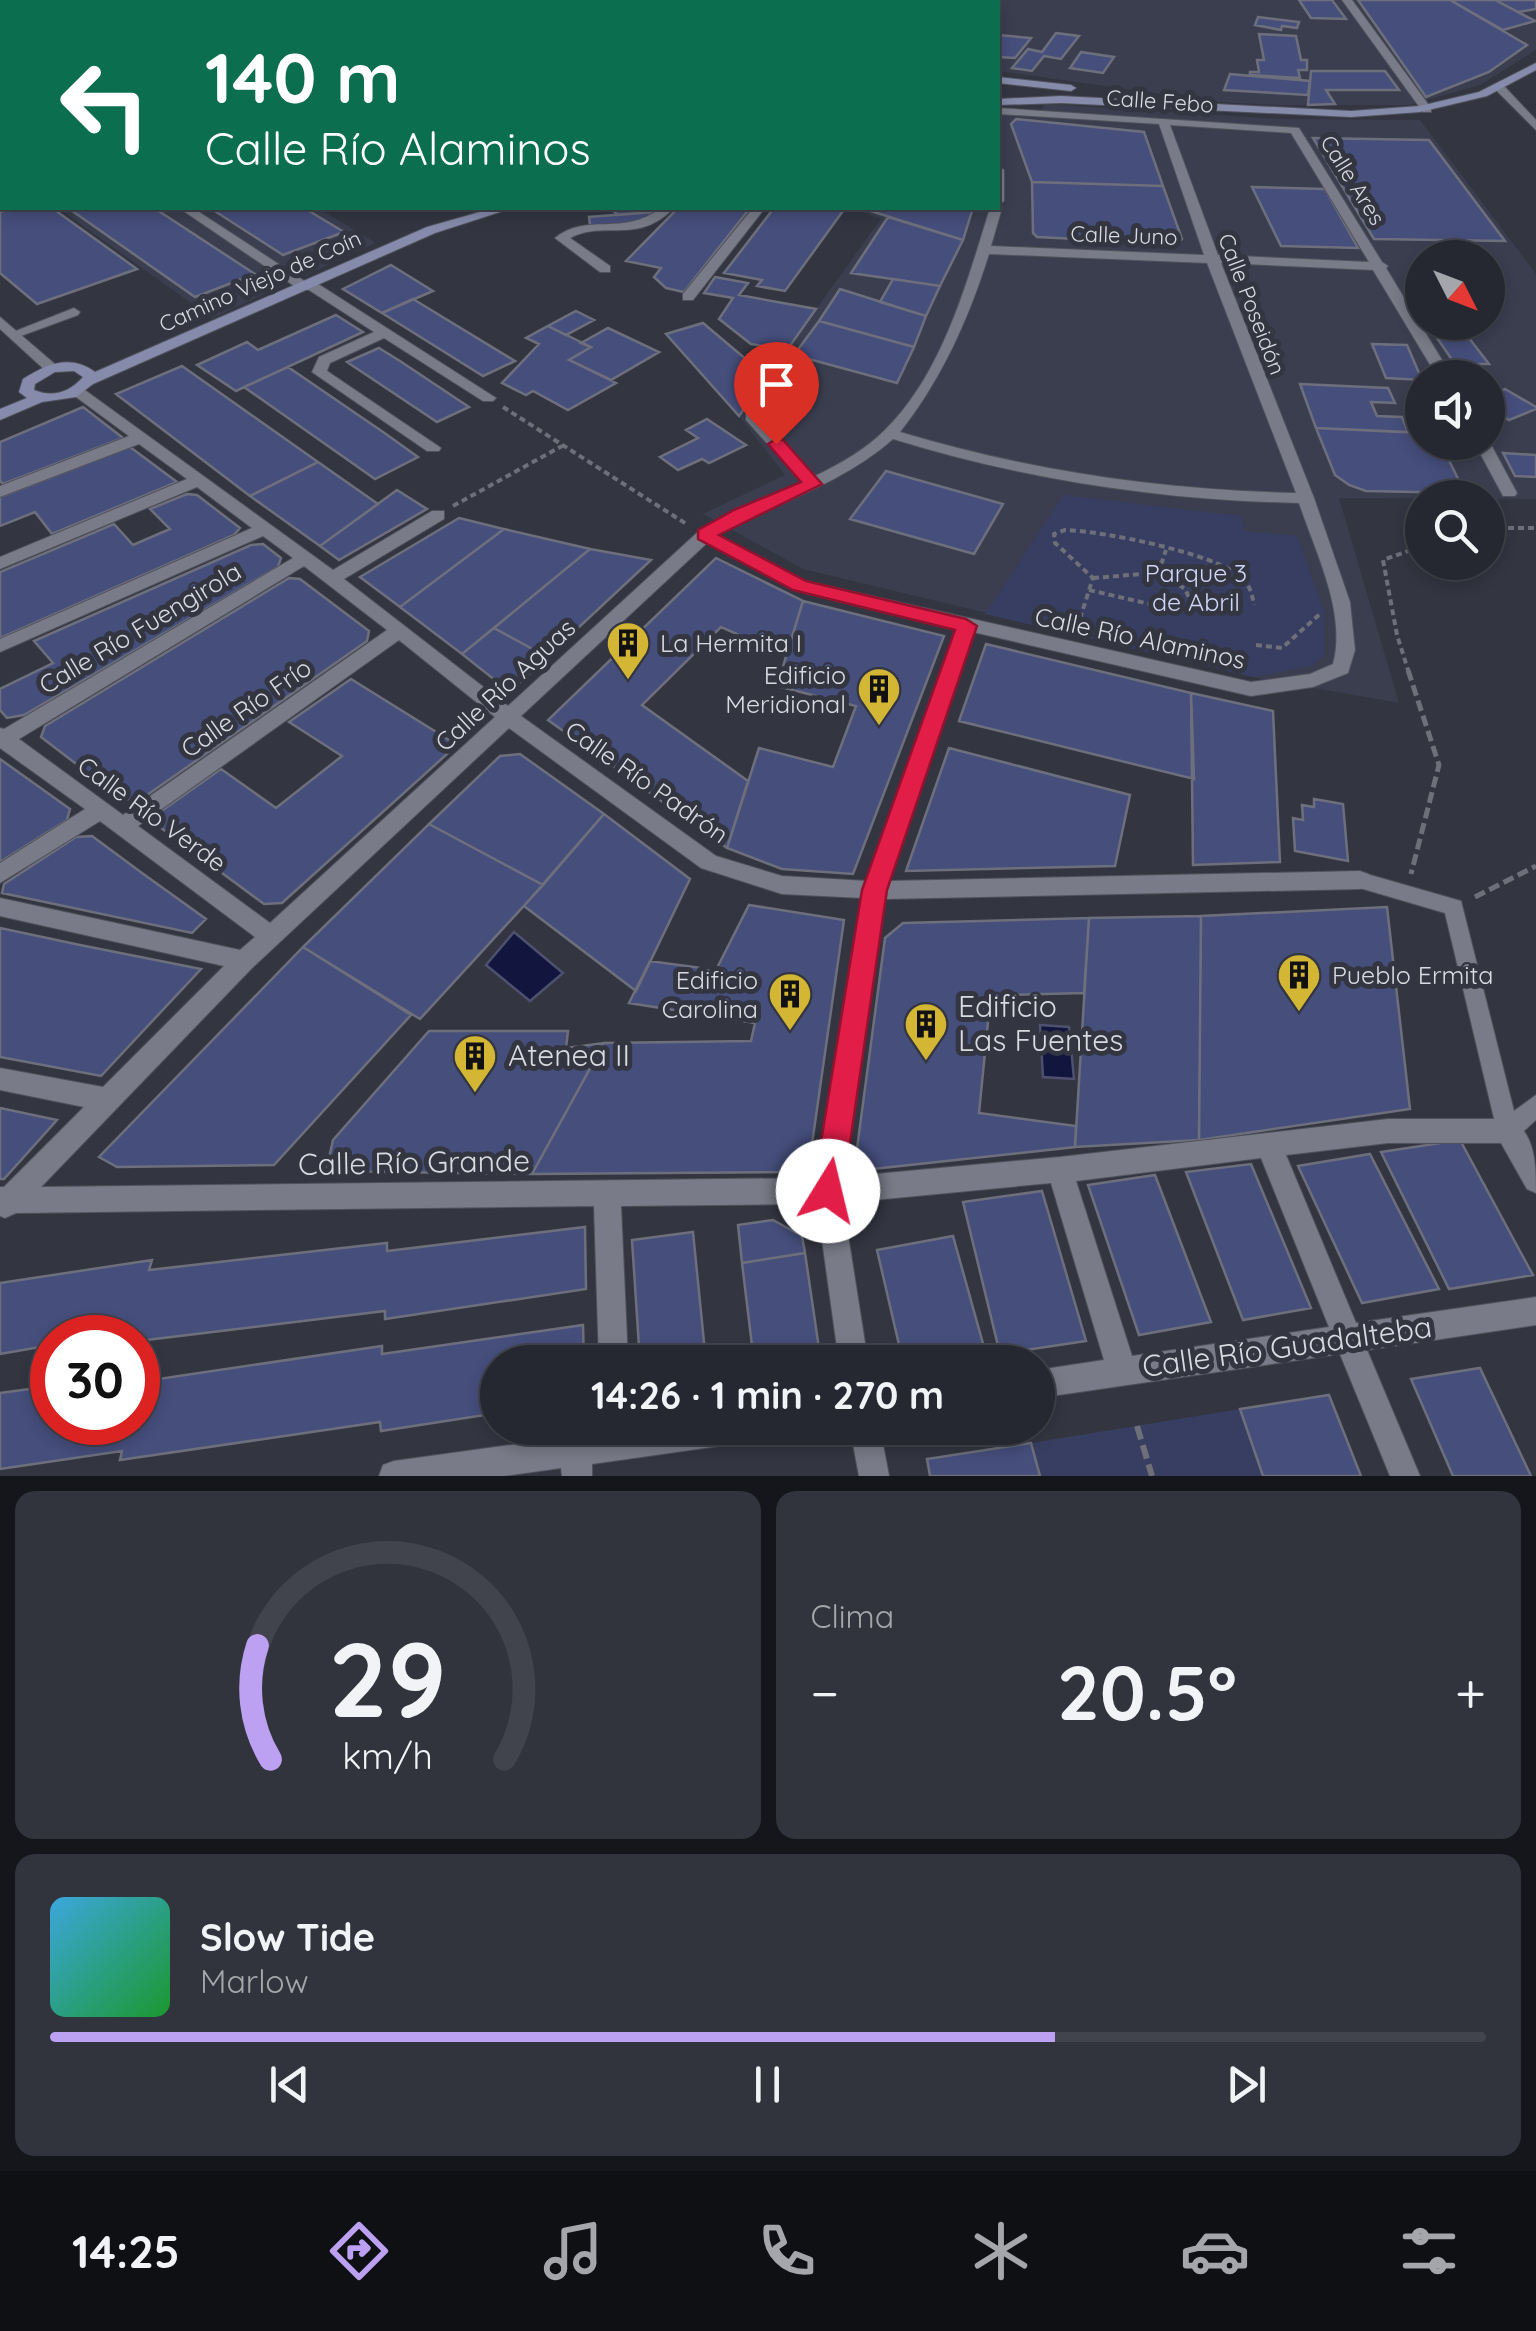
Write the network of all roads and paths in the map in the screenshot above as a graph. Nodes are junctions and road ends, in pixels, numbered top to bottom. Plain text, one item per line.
1 (1347, 0) edge
2 (1536, 66) edge
3 (1000, 80) edge
4 (1500, 88) junction
5 (1000, 100) edge
6 (1000, 100) edge
7 (1187, 104) junction
8 (1427, 110) junction
9 (1291, 112) junction
10 (1164, 123) junction
11 (1536, 127) edge
12 (1290, 129) junction
13 (188, 210) edge
14 (499, 210) edge
15 (666, 210) edge
16 (756, 210) edge
17 (995, 210) edge
18 (985, 250) junction
19 (1212, 258) junction
20 (1381, 266) junction
21 (605, 269) dead end
22 (308, 286) junction
23 (688, 297) dead end
24 (74, 312) dead end
25 (0, 321) edge
26 (386, 332) junction
27 (14, 334) junction
28 (1436, 360) edge
29 (50, 368) junction
30 (84, 386) junction
31 (40, 398) junction
32 (488, 398) joint
33 (0, 416) edge
34 (751, 416) dead end
35 (891, 434) junction
36 (138, 438) junction
37 (562, 446) junction
38 (433, 448) dead end
39 (1492, 460) edge
40 (197, 482) junction
41 (813, 484) junction
42 (0, 492) edge
43 (1509, 493) dead end
44 (1306, 498) junction
45 (438, 515) joint
46 (1505, 528) edge
47 (1536, 528) edge
48 (264, 529) junction
49 (705, 535) junction
50 (1166, 550) junction
51 (1405, 552) edge
52 (305, 558) junction
53 (0, 564) edge
54 (1155, 568) junction
55 (332, 578) junction
56 (1093, 578) junction
57 (1088, 590) junction
58 (1254, 604) dead end
59 (1310, 623) dead end
60 (966, 626) junction
61 (400, 630) junction
62 (1074, 636) dead end
63 (1256, 644) dead end
64 (0, 646) edge
65 (508, 717) junction
66 (1, 739) edge
67 (101, 810) junction
68 (122, 826) junction
69 (1536, 866) edge
70 (0, 874) edge
71 (1360, 880) joint
72 (875, 890) junction
73 (1406, 893) junction
74 (0, 907) edge
75 (1454, 907) junction
76 (271, 936) junction
77 (244, 962) junction
78 (0, 1078) edge
79 (108, 1100) junction
80 (1536, 1105) edge
81 (1508, 1132) junction
82 (1269, 1147) junction
83 (1060, 1170) junction
84 (1536, 1180) edge
85 (828, 1191) junction
86 (607, 1193) junction
87 (3, 1203) edge
88 (1536, 1311) edge
89 (1348, 1339) junction
90 (613, 1345) edge
91 (851, 1345) edge
92 (1122, 1370) junction
93 (1055, 1381) edge
94 (1137, 1426) dead end
95 (604, 1445) edge
96 (868, 1445) edge
97 (577, 1463) edge
98 (394, 1476) edge
99 (874, 1476) edge
100 (1152, 1476) edge
101 (1405, 1476) edge

1 - 8 street
2 - 4 street
3 - 7 street
4 - 8 street
4 - 11 street
5 - 7 street
6 - 10 street, Calle Febo
7 - 9 street
8 - 9 street
9 - 12 street, Calle Ares
10 - 12 street, Calle Febo
10 - 19 street, Calle Poseidón
12 - 20 street, Calle Ares
13 - 22 street
14 - 22 street, Camino Viejo de Coín
15 - 21 street
16 - 23 street
17 - 18 street, Calle Río Aguas
18 - 19 street, Calle Juno
18 - 35 street, Calle Río Aguas
19 - 20 street, Calle Juno
19 - 44 street, Calle Poseidón
20 - 28 street, Calle Ares
22 - 26 street
22 - 30 street, Camino Viejo de Coín
24 - 27 lane
25 - 27 street
26 - 32 street
26 - 38 street
27 - 29 street
29 - 30 street
29 - 31 street
30 - 31 street, Camino Viejo de Coín
30 - 36 street, Calle Río Padrón
31 - 33 street
32 - 37 path
34 - 41 street
35 - 41 street, Calle Río Aguas
35 - 44 street
36 - 40 street, Calle Río Padrón
36 - 42 street
37 - 45 path
37 - 49 path
39 - 43 street
40 - 48 street, Calle Río Padrón
40 - 53 street
41 - 49 street, Calle Río Aguas
44 - 60 street, Calle Río Alaminos
45 - 55 street
46 - 47 path
48 - 52 street, Calle Río Padrón
48 - 64 street
49 - 60 street, Calle Río Alaminos
49 - 65 street, Calle Río Aguas
50 - 54 path
50 - 56 path
50 - 58 path
51 - 73 path
52 - 55 street, Calle Río Padrón
52 - 66 street, Calle Río Fuengirola
54 - 56 path
54 - 57 path
55 - 61 street, Calle Río Padrón
56 - 57 path
57 - 62 path
59 - 63 path
60 - 72 street
61 - 65 street, Calle Río Padrón
61 - 68 street, Calle Río Frío
65 - 72 street, Calle Río Padrón
65 - 76 street, Calle Río Aguas
66 - 67 street, Calle Río Verde
67 - 68 street, Calle Río Verde
67 - 70 street
68 - 76 street, Calle Río Verde
69 - 75 path
71 - 72 street, Calle Río Padrón
71 - 73 lane
72 - 85 street
73 - 75 lane
74 - 77 street
75 - 81 lane
76 - 77 street, Calle Río Aguas
77 - 79 street, Calle Río Aguas
78 - 79 street
79 - 87 street, Calle Río Aguas
80 - 81 lane
81 - 82 street, Calle Río Grande
81 - 84 street
82 - 83 street, Calle Río Grande
82 - 89 street
83 - 85 street, Calle Río Grande
83 - 92 street
85 - 86 street, Calle Río Grande
85 - 91 street
86 - 87 street, Calle Río Grande
86 - 90 street
88 - 89 street, Calle Río Guadalteba
89 - 92 street, Calle Río Guadalteba
89 - 101 street
92 - 93 street, Calle Río Guadalteba
94 - 100 path
95 - 97 street
96 - 99 street
97 - 98 street

